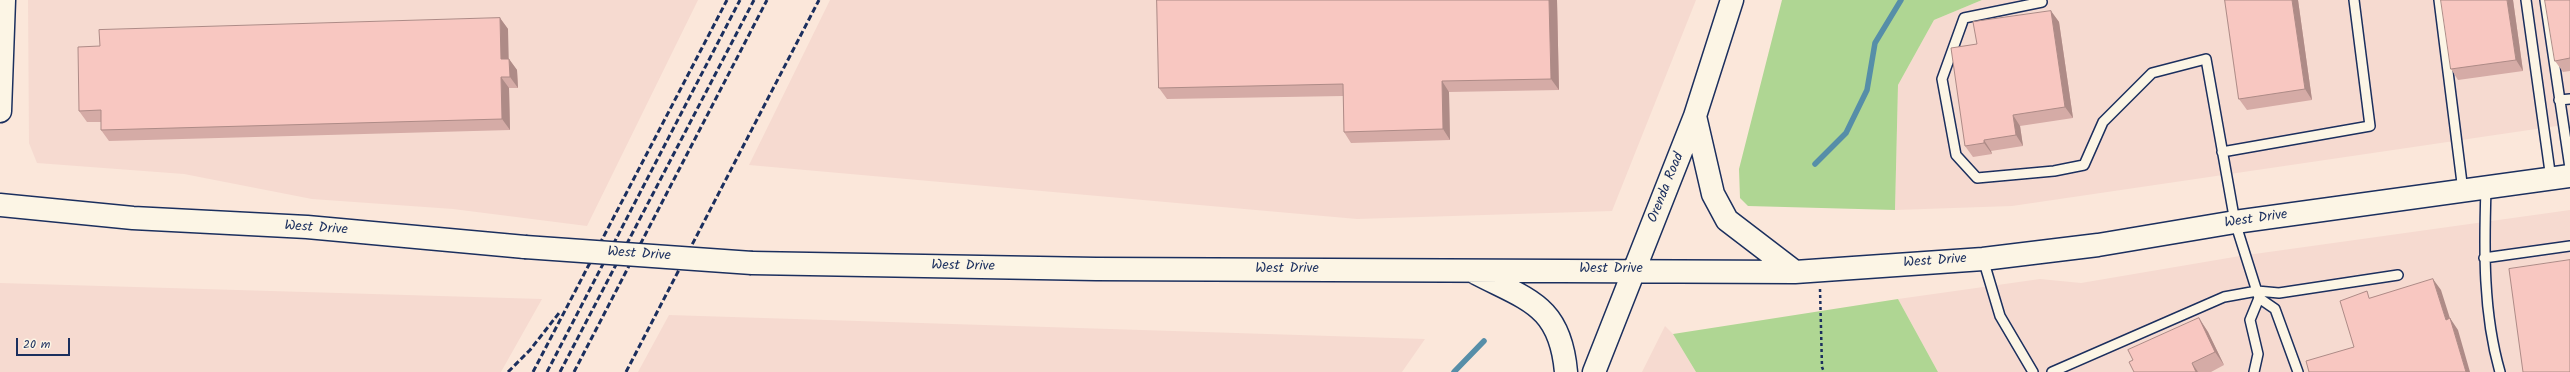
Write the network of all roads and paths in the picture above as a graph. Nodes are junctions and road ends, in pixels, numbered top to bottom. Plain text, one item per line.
1 (4, 0) edge
2 (1732, 0) edge
3 (2354, 0) edge
4 (2439, 0) edge
5 (2526, 0) edge
6 (2546, 0) edge
7 (2042, 2) dead end
8 (2570, 99) edge
9 (2559, 100) junction
10 (0, 111) edge
11 (1695, 116) junction
12 (2222, 152) junction
13 (2570, 168) edge
14 (2561, 178) edge
15 (2486, 188) junction
16 (2463, 192) junction
17 (0, 205) edge
18 (2235, 222) junction
19 (2570, 246) edge
20 (2484, 258) junction
21 (1983, 259) junction
22 (1822, 269) junction
23 (1469, 270) junction
24 (1634, 270) junction
25 (1795, 272) junction
26 (2398, 275) dead end
27 (2258, 294) junction
28 (1566, 372) edge
29 (1594, 372) edge
30 (1824, 372) edge
31 (2033, 372) edge
32 (2052, 372) edge
33 (2254, 372) edge
34 (2298, 372) edge
35 (2500, 372) edge

1 - 10 street
2 - 11 street, Orenda Road
3 - 12 lane
4 - 16 lane
5 - 14 lane
6 - 9 lane
7 - 12 lane
8 - 9 lane
9 - 13 lane
11 - 24 street, Orenda Road
11 - 25 street
12 - 18 lane
14 - 15 street, West Drive
15 - 16 street, West Drive
15 - 20 lane
16 - 18 street, West Drive
17 - 23 street, West Drive, bridge
18 - 21 street, West Drive
18 - 27 lane
19 - 20 lane
20 - 35 lane
21 - 22 street, West Drive
21 - 31 lane
22 - 25 street, West Drive
22 - 30 path
23 - 24 street, West Drive
23 - 28 street
24 - 25 street, West Drive
24 - 29 street, Orenda Road
26 - 27 lane
27 - 32 lane
27 - 33 lane
27 - 34 lane

